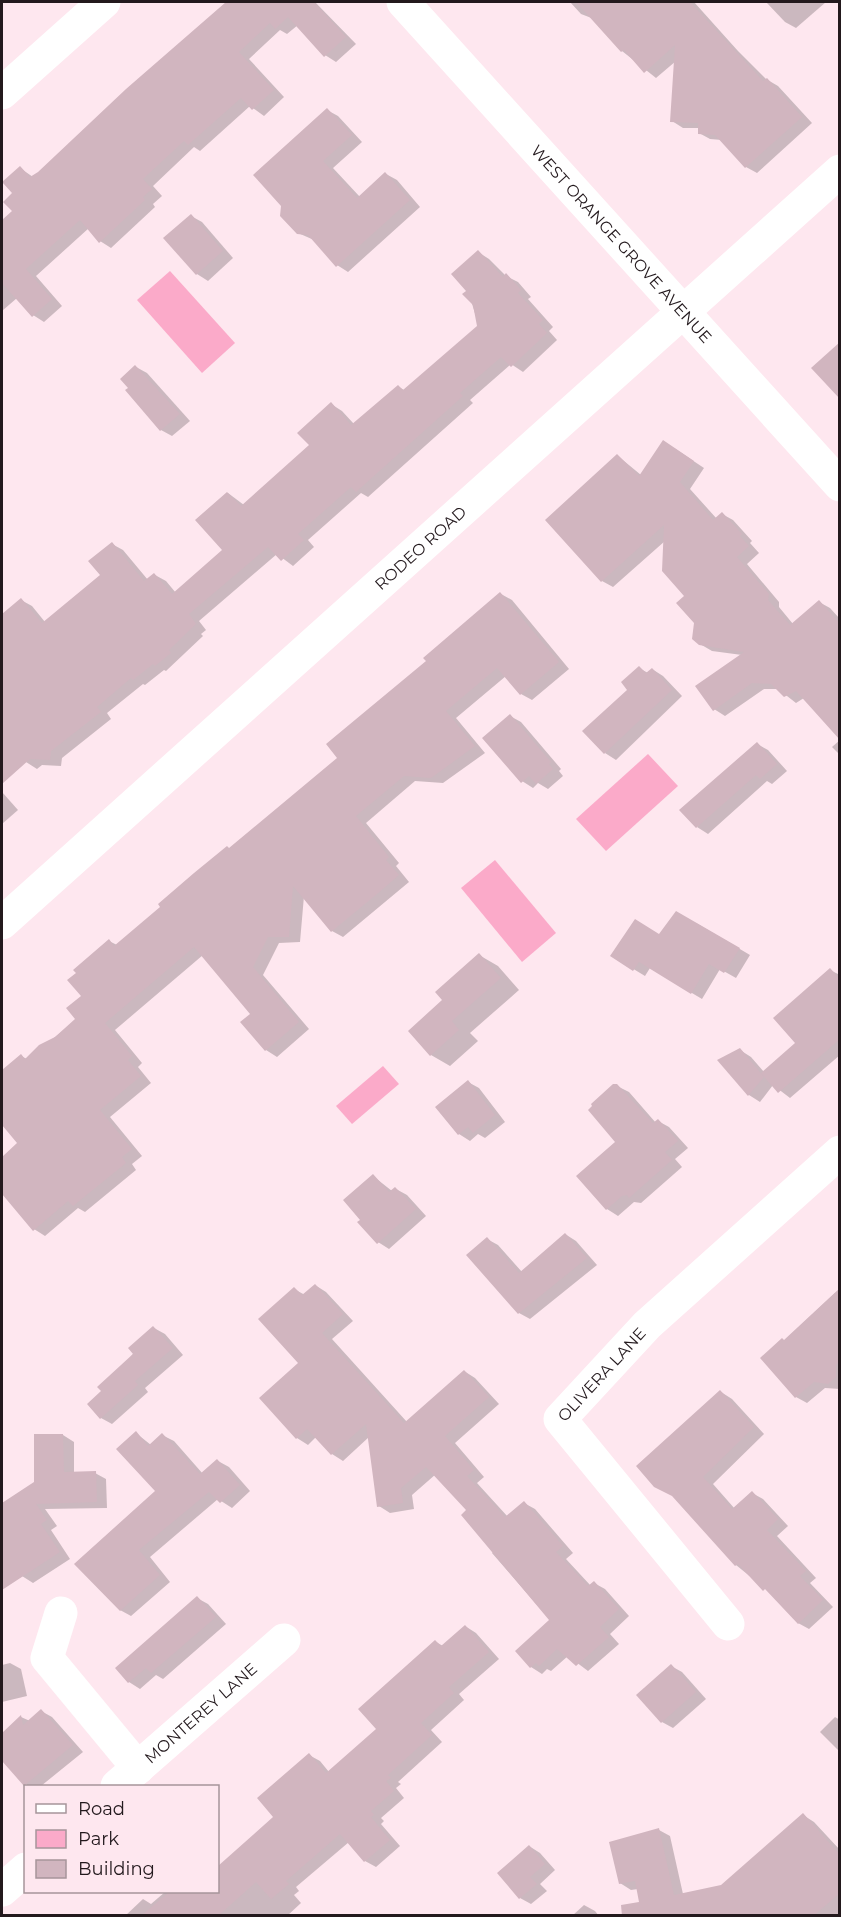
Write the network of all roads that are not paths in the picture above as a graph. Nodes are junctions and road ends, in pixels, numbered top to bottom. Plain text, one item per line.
1 (104, 2) edge
2 (403, 2) edge
3 (2, 93) edge
4 (840, 171) edge
5 (684, 312) junction
6 (840, 485) edge
7 (2, 923) edge
8 (840, 1152) edge
9 (61, 1613) dead end
10 (728, 1624) dead end
11 (284, 1640) dead end
12 (127, 1777) edge
13 (24, 1871) edge
14 (2, 1890) edge

1 - 3 street
2 - 5 street, WEST ORANGE GROVE AVENUE
4 - 5 street, RODEO ROAD
5 - 6 street, WEST ORANGE GROVE AVENUE
5 - 7 street, RODEO ROAD
8 - 10 street, OLIVERA LANE
9 - 12 street
11 - 12 street, MONTEREY LANE
13 - 14 street

